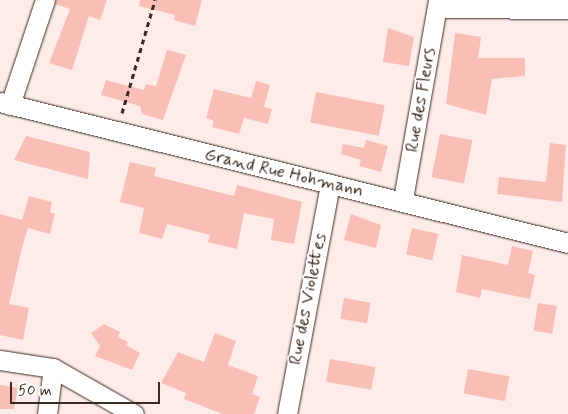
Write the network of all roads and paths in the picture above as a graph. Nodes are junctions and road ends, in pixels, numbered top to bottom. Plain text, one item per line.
1 (45, 0) edge
2 (155, 0) edge
3 (438, 4) edge
4 (568, 9) edge
5 (5, 104) edge
6 (116, 133) junction
7 (330, 184) junction
8 (403, 199) junction
9 (568, 243) edge
10 (0, 360) edge
11 (53, 368) junction
12 (47, 414) edge
13 (134, 414) edge
14 (286, 414) edge

1 - 5 street
2 - 6 path
3 - 4 street
3 - 8 street, Rue des Fleurs
5 - 6 street, Grand Rue Hohmann
6 - 7 street, Grand Rue Hohmann
7 - 8 street, Grand Rue Hohmann
7 - 14 street, Rue des Violettes
8 - 9 street, Grand Rue Hohmann
10 - 11 street
11 - 12 street
11 - 13 street

